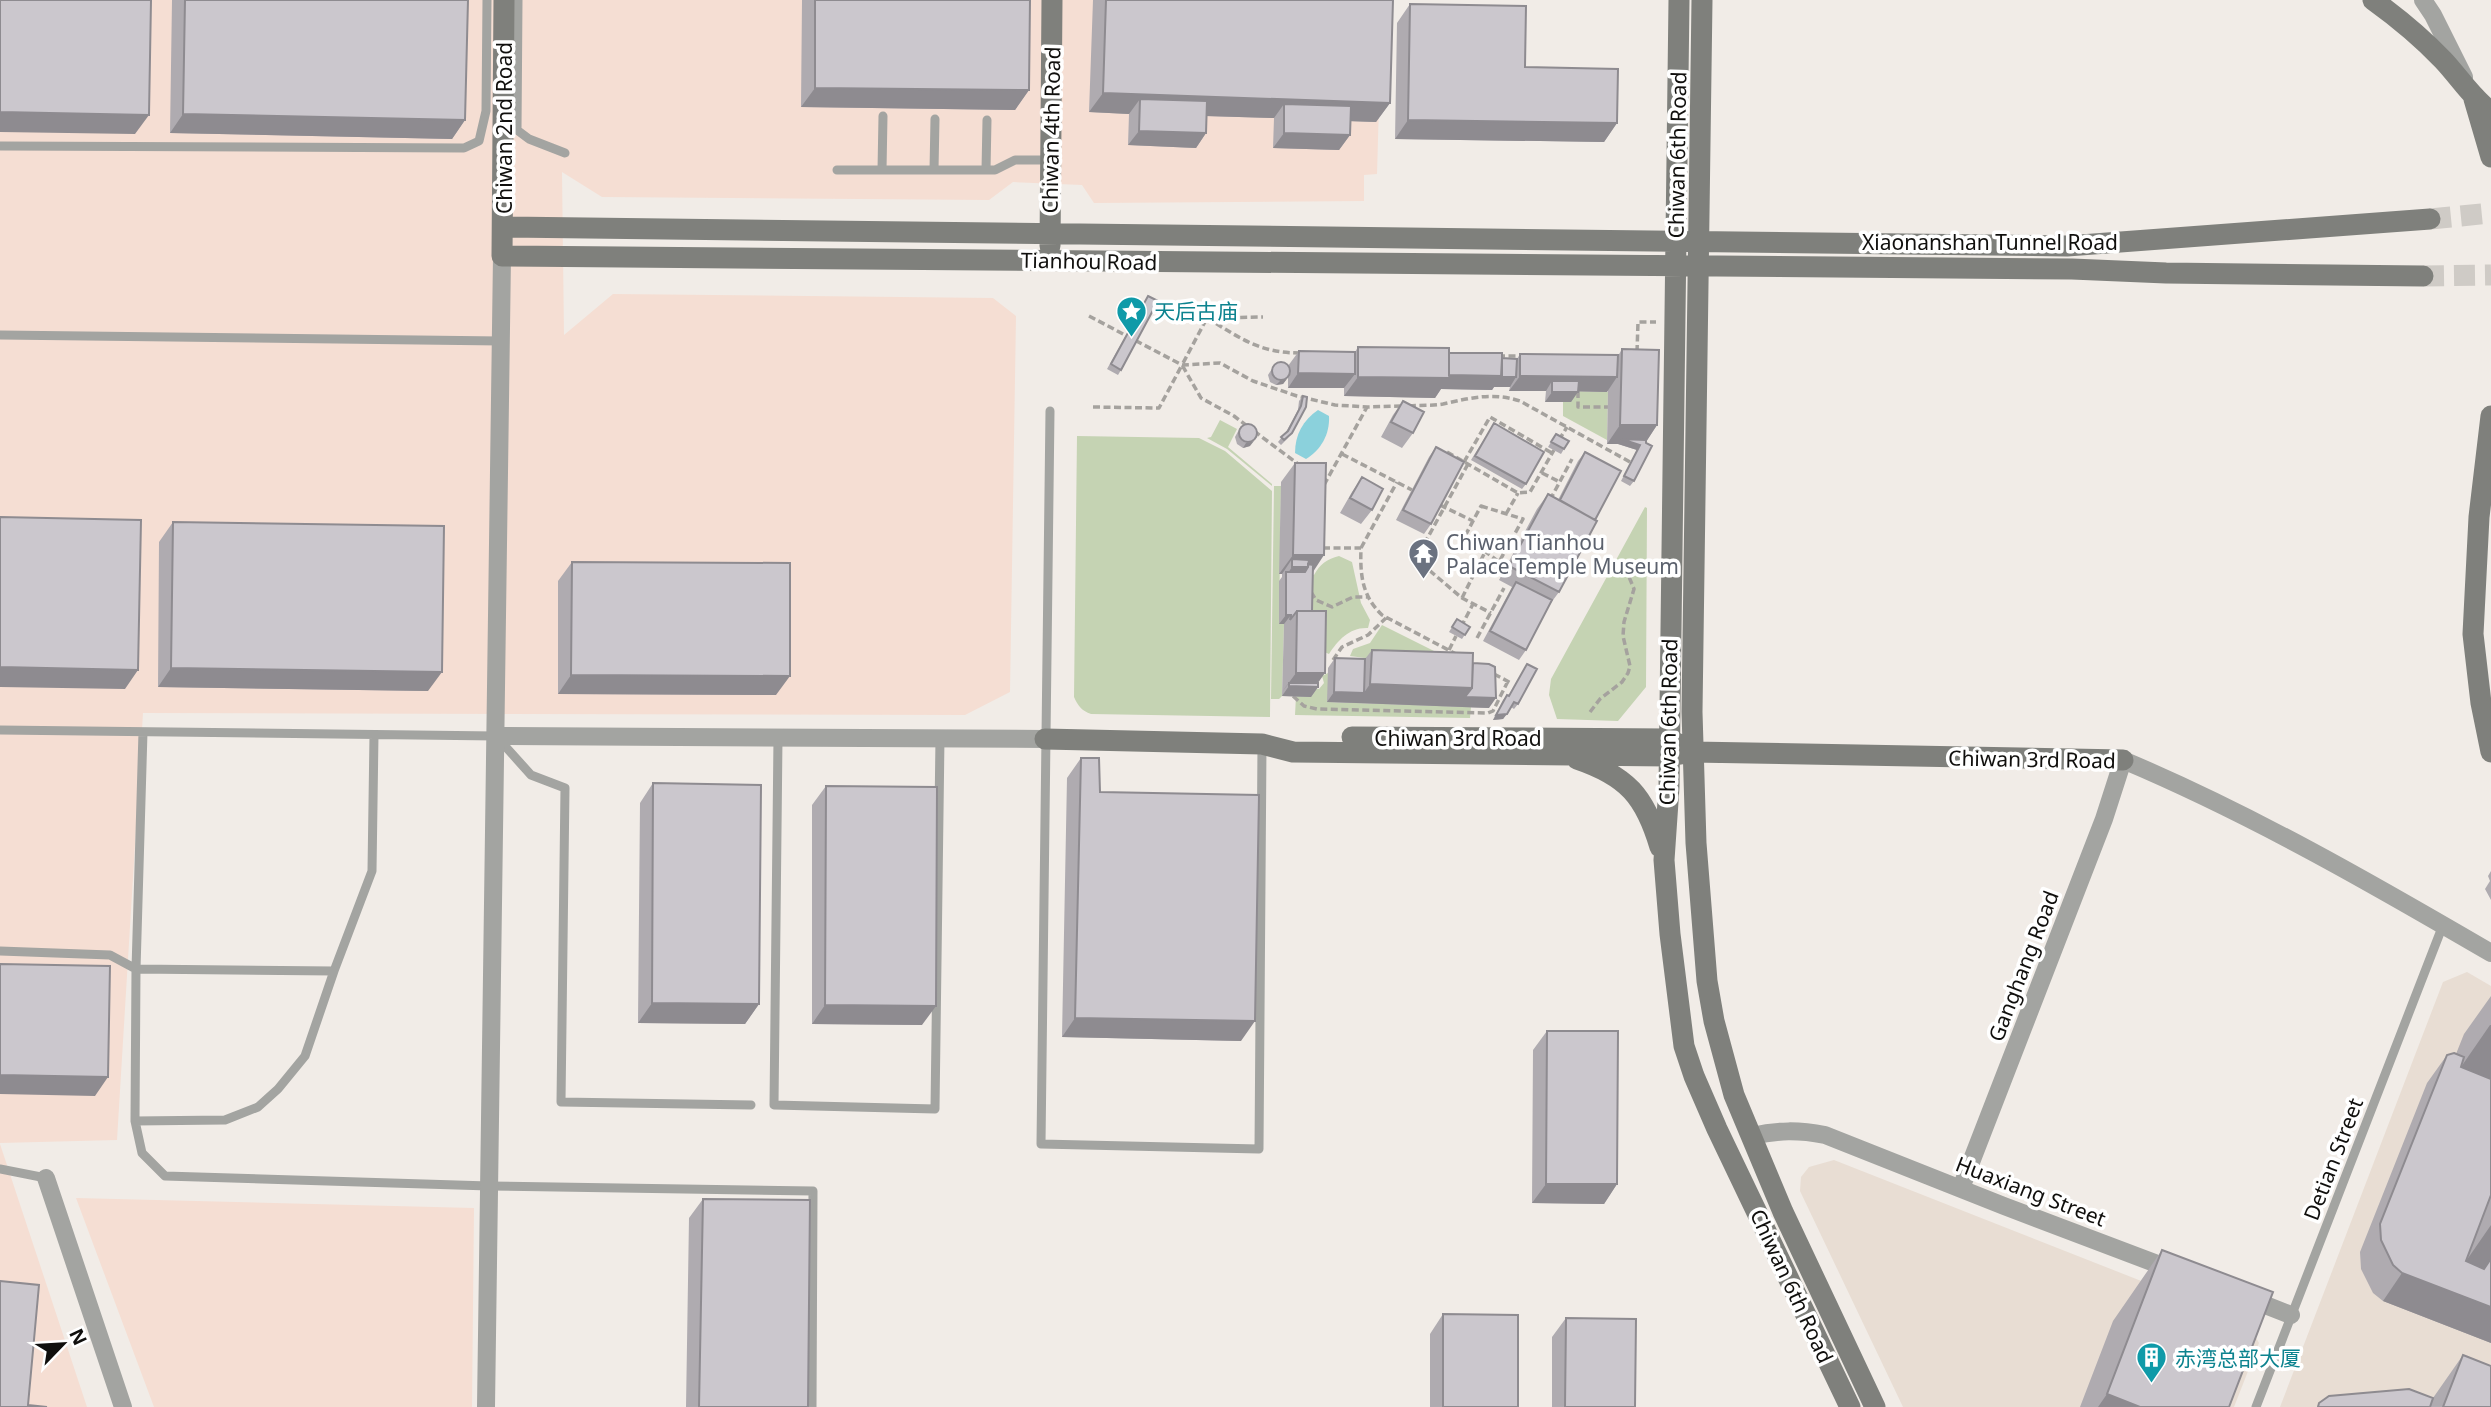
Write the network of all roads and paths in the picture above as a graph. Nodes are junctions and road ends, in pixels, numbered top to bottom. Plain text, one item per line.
1 (487, 0) edge
2 (504, 0) edge
3 (518, 0) edge
4 (1052, 0) edge
5 (1679, 0) edge
6 (1702, 0) edge
7 (2373, 0) edge
8 (2423, 0) edge
9 (2483, 105) edge
10 (883, 116) dead end
11 (936, 119) dead end
12 (987, 120) dead end
13 (0, 146) edge
14 (565, 153) dead end
15 (2491, 157) edge
16 (1051, 160) junction
17 (837, 170) dead end
18 (881, 170) junction
19 (934, 170) junction
20 (986, 170) junction
21 (2430, 219) tunnel mouth
22 (503, 228) junction
23 (1050, 234) junction
24 (1676, 242) junction
25 (1698, 243) junction
26 (502, 256) junction
27 (1050, 261) junction
28 (1676, 267) junction
29 (1698, 267) junction
30 (2423, 276) tunnel mouth
31 (1089, 316) dead end
32 (1263, 317) dead end
33 (1207, 318) junction
34 (1638, 322) dead end
35 (0, 335) edge
36 (502, 341) junction
37 (1303, 353) edge
38 (1493, 356) edge
39 (1534, 356) edge
40 (1632, 356) edge
41 (1182, 365) junction
42 (1578, 391) edge
43 (1093, 407) dead end
44 (1367, 407) junction
45 (1608, 407) dead end
46 (1050, 411) dead end
47 (2491, 416) edge
48 (1567, 427) junction
49 (1559, 442) edge
50 (1447, 452) edge
51 (1342, 453) junction
52 (1572, 459) dead end
53 (1466, 463) junction
54 (1630, 463) edge
55 (1304, 469) edge
56 (1542, 473) junction
57 (1315, 477) edge
58 (1397, 482) junction
59 (1560, 482) junction
60 (1325, 485) junction
61 (1412, 490) edge
62 (1518, 492) junction
63 (1320, 493) edge
64 (1442, 506) junction
65 (1546, 507) edge
66 (1506, 514) junction
67 (1473, 521) junction
68 (1511, 541) junction
69 (1518, 544) edge
70 (1320, 548) edge
71 (1361, 548) junction
72 (1485, 552) junction
73 (1617, 558) dead end
74 (1306, 584) edge
75 (1504, 588) dead end
76 (1367, 597) junction
77 (1461, 598) junction
78 (1474, 604) junction
79 (1491, 613) junction
80 (1387, 618) junction
81 (1461, 628) edge
82 (1456, 636) edge
83 (1477, 638) dead end
84 (1449, 650) junction
85 (1461, 656) edge
86 (1325, 660) edge
87 (1333, 660) junction
88 (1345, 661) edge
89 (1485, 669) edge
90 (1293, 696) edge
91 (1590, 712) dead end
92 (0, 730) edge
93 (143, 732) junction
94 (374, 735) junction
95 (496, 736) junction
96 (778, 737) junction
97 (940, 738) junction
98 (1045, 739) junction
99 (1262, 744) junction
100 (1669, 748) junction
101 (1693, 752) junction
102 (2491, 752) edge
103 (1561, 754) junction
104 (2123, 760) junction
105 (1664, 860) junction
106 (2443, 925) junction
107 (0, 951) edge
108 (2491, 953) edge
109 (136, 969) junction
110 (334, 971) junction
111 (751, 1105) dead end
112 (135, 1121) junction
113 (1752, 1136) junction
114 (0, 1169) edge
115 (47, 1178) joint
116 (489, 1186) junction
117 (1961, 1188) junction
118 (2187, 1275) edge
119 (2226, 1290) edge
120 (2291, 1315) junction
121 (123, 1407) edge
122 (486, 1407) edge
123 (812, 1407) edge
124 (1850, 1407) edge
125 (1875, 1407) edge
126 (2256, 1407) edge

1 - 13 lane
2 - 22 street, Chiwan 2nd Road
3 - 14 lane
4 - 16 street, Chiwan 4th Road
5 - 24 street, Chiwan 6th Road
6 - 25 street, Chiwan 6th Road
7 - 9 street
8 - 9 street
9 - 15 street
10 - 18 lane
11 - 19 lane
12 - 20 lane
16 - 20 lane
16 - 23 street, Chiwan 4th Road
17 - 18 lane
18 - 19 lane
19 - 20 lane
21 - 25 street, Xiaonanshan Tunnel Road
22 - 23 street, Tianhou Road
22 - 26 street, Chiwan 2nd Road
23 - 24 street, Tianhou Road
23 - 27 street, Chiwan 4th Road
24 - 25 street, Xiaonanshan Tunnel Road
24 - 28 street, Chiwan 6th Road
25 - 29 street, Chiwan 6th Road
26 - 27 street, Tianhou Road
26 - 36 street
27 - 28 street, Tianhou Road
28 - 29 street, Xiaonanshan Tunnel Road
28 - 100 street, Chiwan 6th Road
29 - 30 street, Xiaonanshan Tunnel Road
29 - 101 street, Chiwan 6th Road
31 - 41 path
32 - 33 path
33 - 37 path
33 - 41 path
34 - 40 path
35 - 36 lane
36 - 95 street
38 - 39 path
41 - 43 path
41 - 44 path
41 - 55 path
42 - 45 path
44 - 48 path
44 - 51 path
46 - 98 lane
47 - 102 street
48 - 49 path
48 - 54 path
50 - 53 path
51 - 58 path
51 - 60 path
52 - 59 path
53 - 56 path
53 - 62 path
53 - 64 path
56 - 59 path
56 - 62 path
57 - 60 path
58 - 61 path
58 - 71 path
59 - 65 path
60 - 63 path
62 - 66 path
64 - 67 path
64 - 77 path
66 - 67 path
66 - 68 path
67 - 72 path
68 - 69 path
68 - 72 path
70 - 71 path
71 - 76 path
72 - 77 path
73 - 91 path
74 - 76 path
75 - 79 path
76 - 80 path
77 - 78 path
78 - 79 path
78 - 81 path
79 - 83 path
80 - 84 path
80 - 87 path
82 - 84 path
84 - 85 path
86 - 87 path
87 - 88 path
89 - 90 path
92 - 93 lane
93 - 94 lane
93 - 109 lane
94 - 95 lane
94 - 110 lane
95 - 96 street
95 - 111 lane
95 - 116 street
96 - 97 street
96 - 97 lane
97 - 98 street
98 - 99 street, Chiwan 3rd Road
98 - 99 lane
99 - 100 street, Chiwan 3rd Road
99 - 103 street, Chiwan 3rd Road
100 - 101 street, Chiwan 3rd Road
100 - 103 street, Chiwan 3rd Road
100 - 105 street, Chiwan 6th Road
101 - 104 street, Chiwan 3rd Road
101 - 113 street, Chiwan 6th Road
103 - 105 street
104 - 106 street, Chiwan 3rd Road
104 - 117 street, Ganghang Road
105 - 124 street, Chiwan 6th Road
106 - 108 street, Chiwan 3rd Road
106 - 120 lane, Detian Street
107 - 109 lane
109 - 110 lane
109 - 112 lane
110 - 112 lane
112 - 116 lane
113 - 117 street, Huaxiang Street
113 - 125 street, Chiwan 6th Road
114 - 115 lane
115 - 121 street
116 - 122 street
116 - 123 lane
117 - 118 street, Huaxiang Street
119 - 120 street
120 - 126 lane, Detian Street

